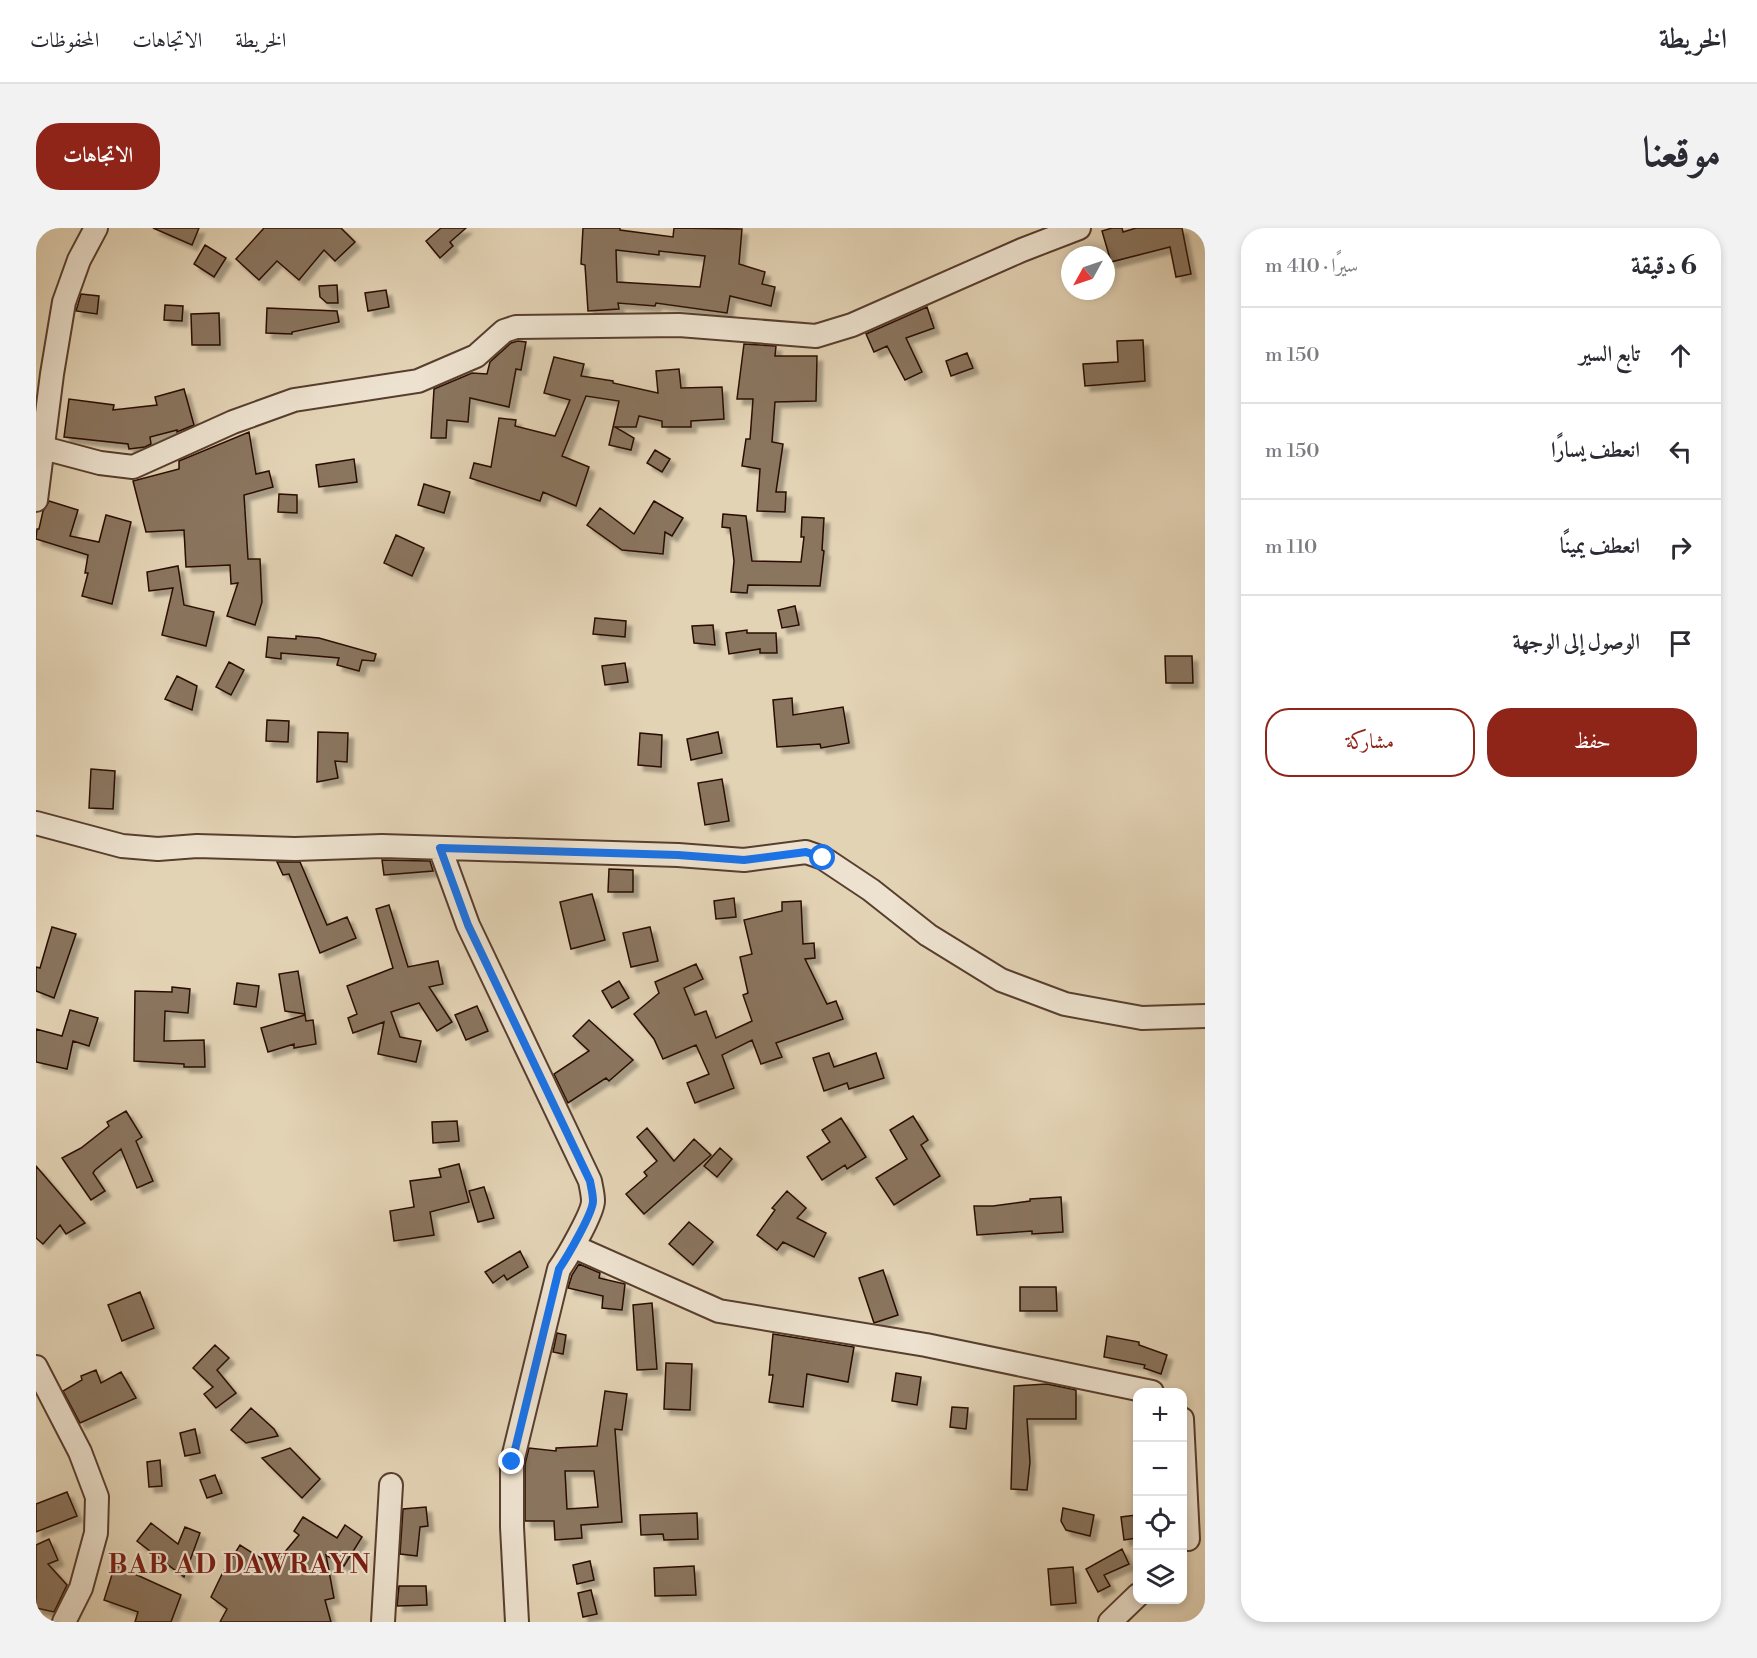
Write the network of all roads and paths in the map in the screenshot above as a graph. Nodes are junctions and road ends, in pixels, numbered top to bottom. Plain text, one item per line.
1 (96, 228) edge
2 (1079, 228) edge
3 (40, 448) edge
4 (36, 500) edge
5 (36, 823) edge
6 (440, 848) junction
7 (1205, 1016) edge
8 (575, 1247) junction
9 (36, 1367) edge
10 (1133, 1388) edge
11 (1184, 1442) edge
12 (391, 1485) dead end
13 (1192, 1538) edge
14 (1133, 1599) edge
15 (64, 1622) edge
16 (383, 1622) edge
17 (518, 1622) edge
18 (1110, 1622) edge

1 - 3 street
2 - 3 street
3 - 4 street
5 - 6 street
6 - 7 street
6 - 8 street
8 - 10 street
8 - 17 street
9 - 15 street
11 - 13 street
12 - 16 street
14 - 18 street

